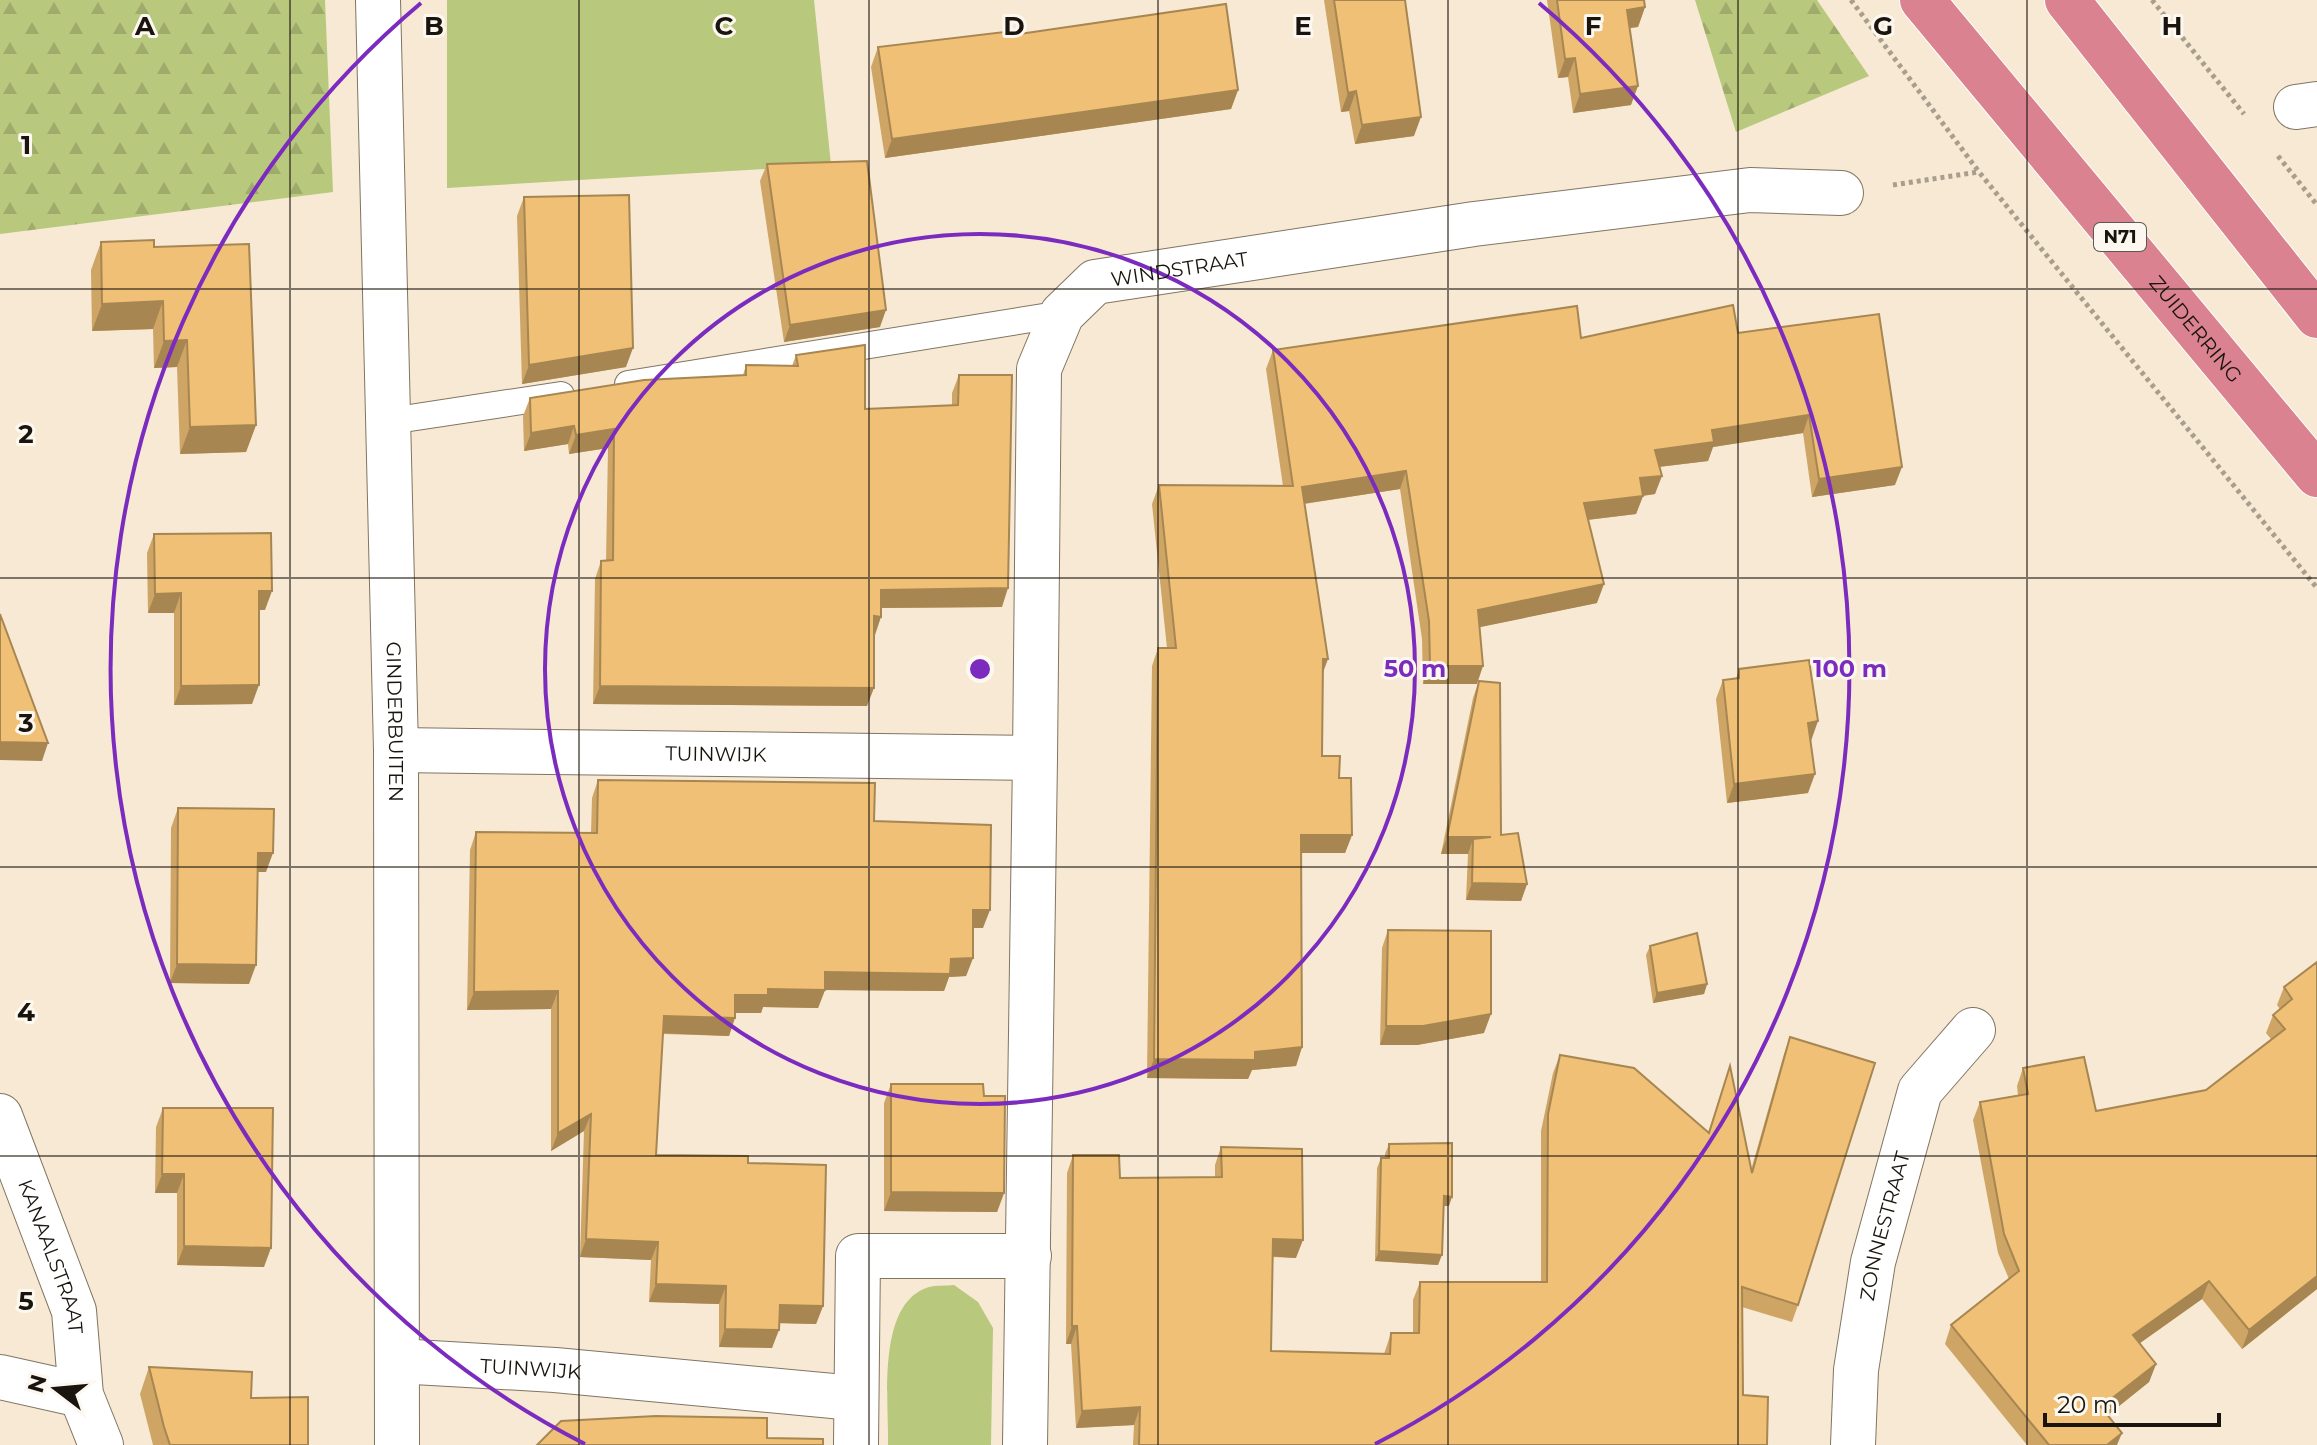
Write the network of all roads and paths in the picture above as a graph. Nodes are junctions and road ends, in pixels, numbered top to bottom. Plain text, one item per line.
1 (378, 0) edge
2 (1851, 0) edge
3 (1922, 0) edge
4 (2067, 0) edge
5 (2152, 0) edge
6 (2249, 121) dead end
7 (2269, 145) dead end
8 (1979, 172) junction
9 (1841, 193) joint
10 (2317, 205) edge
11 (1062, 314) junction
12 (2317, 316) edge
13 (390, 421) junction
14 (2317, 475) edge
15 (2317, 588) edge
16 (396, 750) junction
17 (1035, 758) junction
18 (1973, 1030) dead end
19 (0, 1116) edge
20 (1029, 1256) junction
21 (397, 1361) junction
22 (0, 1377) edge
23 (81, 1395) junction
24 (854, 1398) junction
25 (101, 1445) edge
26 (397, 1445) edge
27 (856, 1445) edge
28 (1025, 1445) edge
29 (1853, 1445) edge

1 - 13 street, GINDERBUITEN
2 - 8 path
3 - 14 highway, ZUIDERRING / N71
4 - 12 highway
5 - 6 path
7 - 10 path
8 - 9 path
8 - 15 path
9 - 11 street, WINDSTRAAT
11 - 13 lane
11 - 17 street
13 - 16 street, GINDERBUITEN
16 - 17 street, TUINWIJK
16 - 21 street, GINDERBUITEN
17 - 20 street
18 - 29 street, ZONNESTRAAT
19 - 23 street, KANAALSTRAAT
20 - 24 street
20 - 28 street
21 - 24 street, TUINWIJK
21 - 26 street, GINDERBUITEN
22 - 23 street
23 - 25 street, KANAALSTRAAT
24 - 27 street

